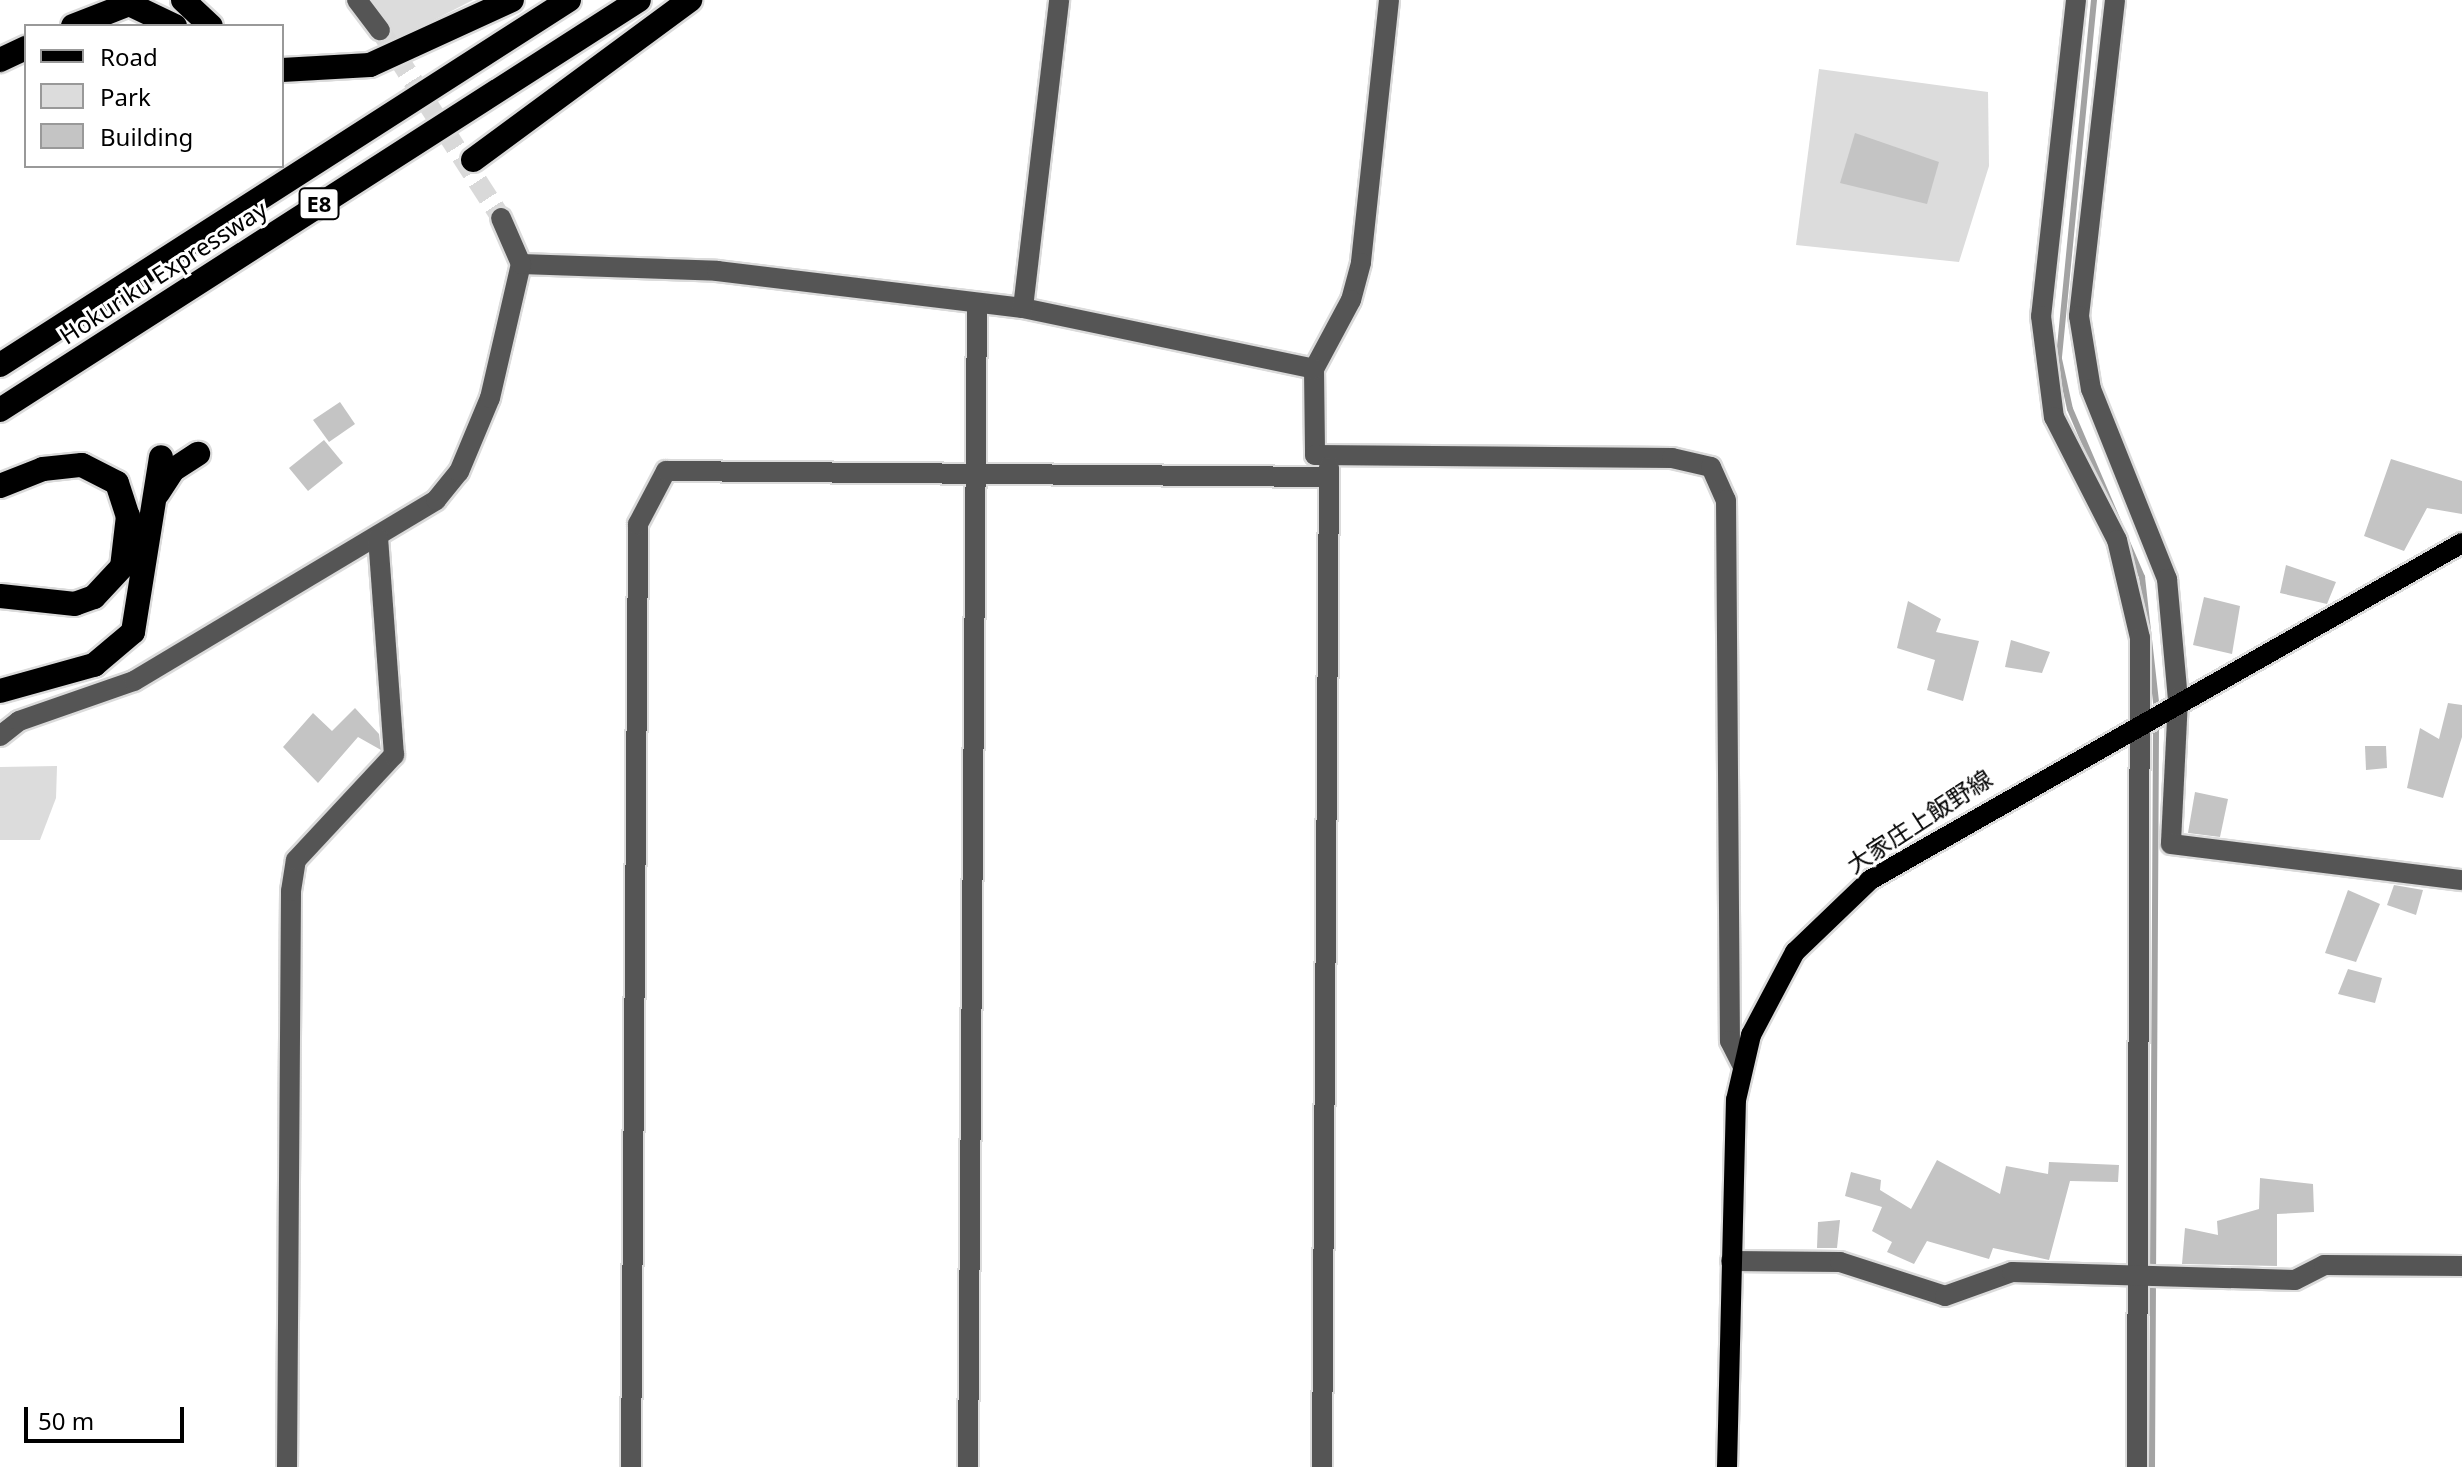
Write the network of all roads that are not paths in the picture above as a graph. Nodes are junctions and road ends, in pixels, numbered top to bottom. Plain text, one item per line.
1 (183, 0) edge
2 (357, 0) edge
3 (512, 0) edge
4 (569, 0) edge
5 (639, 0) edge
6 (690, 0) edge
7 (1059, 0) edge
8 (1389, 0) edge
9 (2076, 0) edge
10 (2115, 0) edge
11 (78, 24) edge
12 (171, 24) edge
13 (209, 24) edge
14 (380, 30) tunnel mouth
15 (24, 49) edge
16 (0, 60) edge
17 (284, 70) edge
18 (473, 160) dead end
19 (501, 218) tunnel mouth
20 (521, 264) junction
21 (977, 303) junction
22 (1023, 308) junction
23 (0, 365) edge
24 (1314, 369) junction
25 (0, 410) edge
26 (198, 454) dead end
27 (1329, 456) junction
28 (161, 457) dead end
29 (976, 471) junction
30 (1329, 477) junction
31 (0, 486) edge
32 (155, 499) junction
33 (378, 538) junction
34 (2462, 543) edge
35 (0, 596) edge
36 (0, 691) edge
37 (2175, 701) junction
38 (2144, 718) junction
39 (0, 736) edge
40 (2138, 842) junction
41 (2171, 844) junction
42 (2462, 880) edge
43 (1743, 1067) junction
44 (1731, 1261) junction
45 (2462, 1266) edge
46 (2138, 1273) junction
47 (287, 1467) edge
48 (631, 1467) edge
49 (968, 1467) edge
50 (1322, 1467) edge
51 (1727, 1467) edge
52 (2137, 1467) edge

1 - 13 highway
2 - 14 street
3 - 17 highway
4 - 23 highway, Hokuriku Expressway / E8
5 - 25 highway, Hokuriku Expressway / E8
6 - 18 highway
7 - 22 street
8 - 24 street
9 - 38 street
10 - 37 street
11 - 12 highway
15 - 16 highway
19 - 20 street
20 - 21 street
20 - 33 street
21 - 22 street
21 - 29 street
22 - 24 street
24 - 27 street
26 - 32 highway
27 - 30 street
27 - 43 street
28 - 32 highway
29 - 30 street
29 - 48 street
29 - 49 street
30 - 50 street
31 - 35 highway
32 - 36 highway
33 - 39 street
33 - 47 street
34 - 37 main road, 大家庄上飯野線
37 - 38 main road, 大家庄上飯野線
37 - 41 street
38 - 40 street
38 - 43 main road, 大家庄上飯野線
40 - 41 street
40 - 46 street
41 - 42 street
43 - 44 main road, 大家庄上飯野線
44 - 46 street
44 - 51 main road, 大家庄上飯野線
45 - 46 street
46 - 52 street

